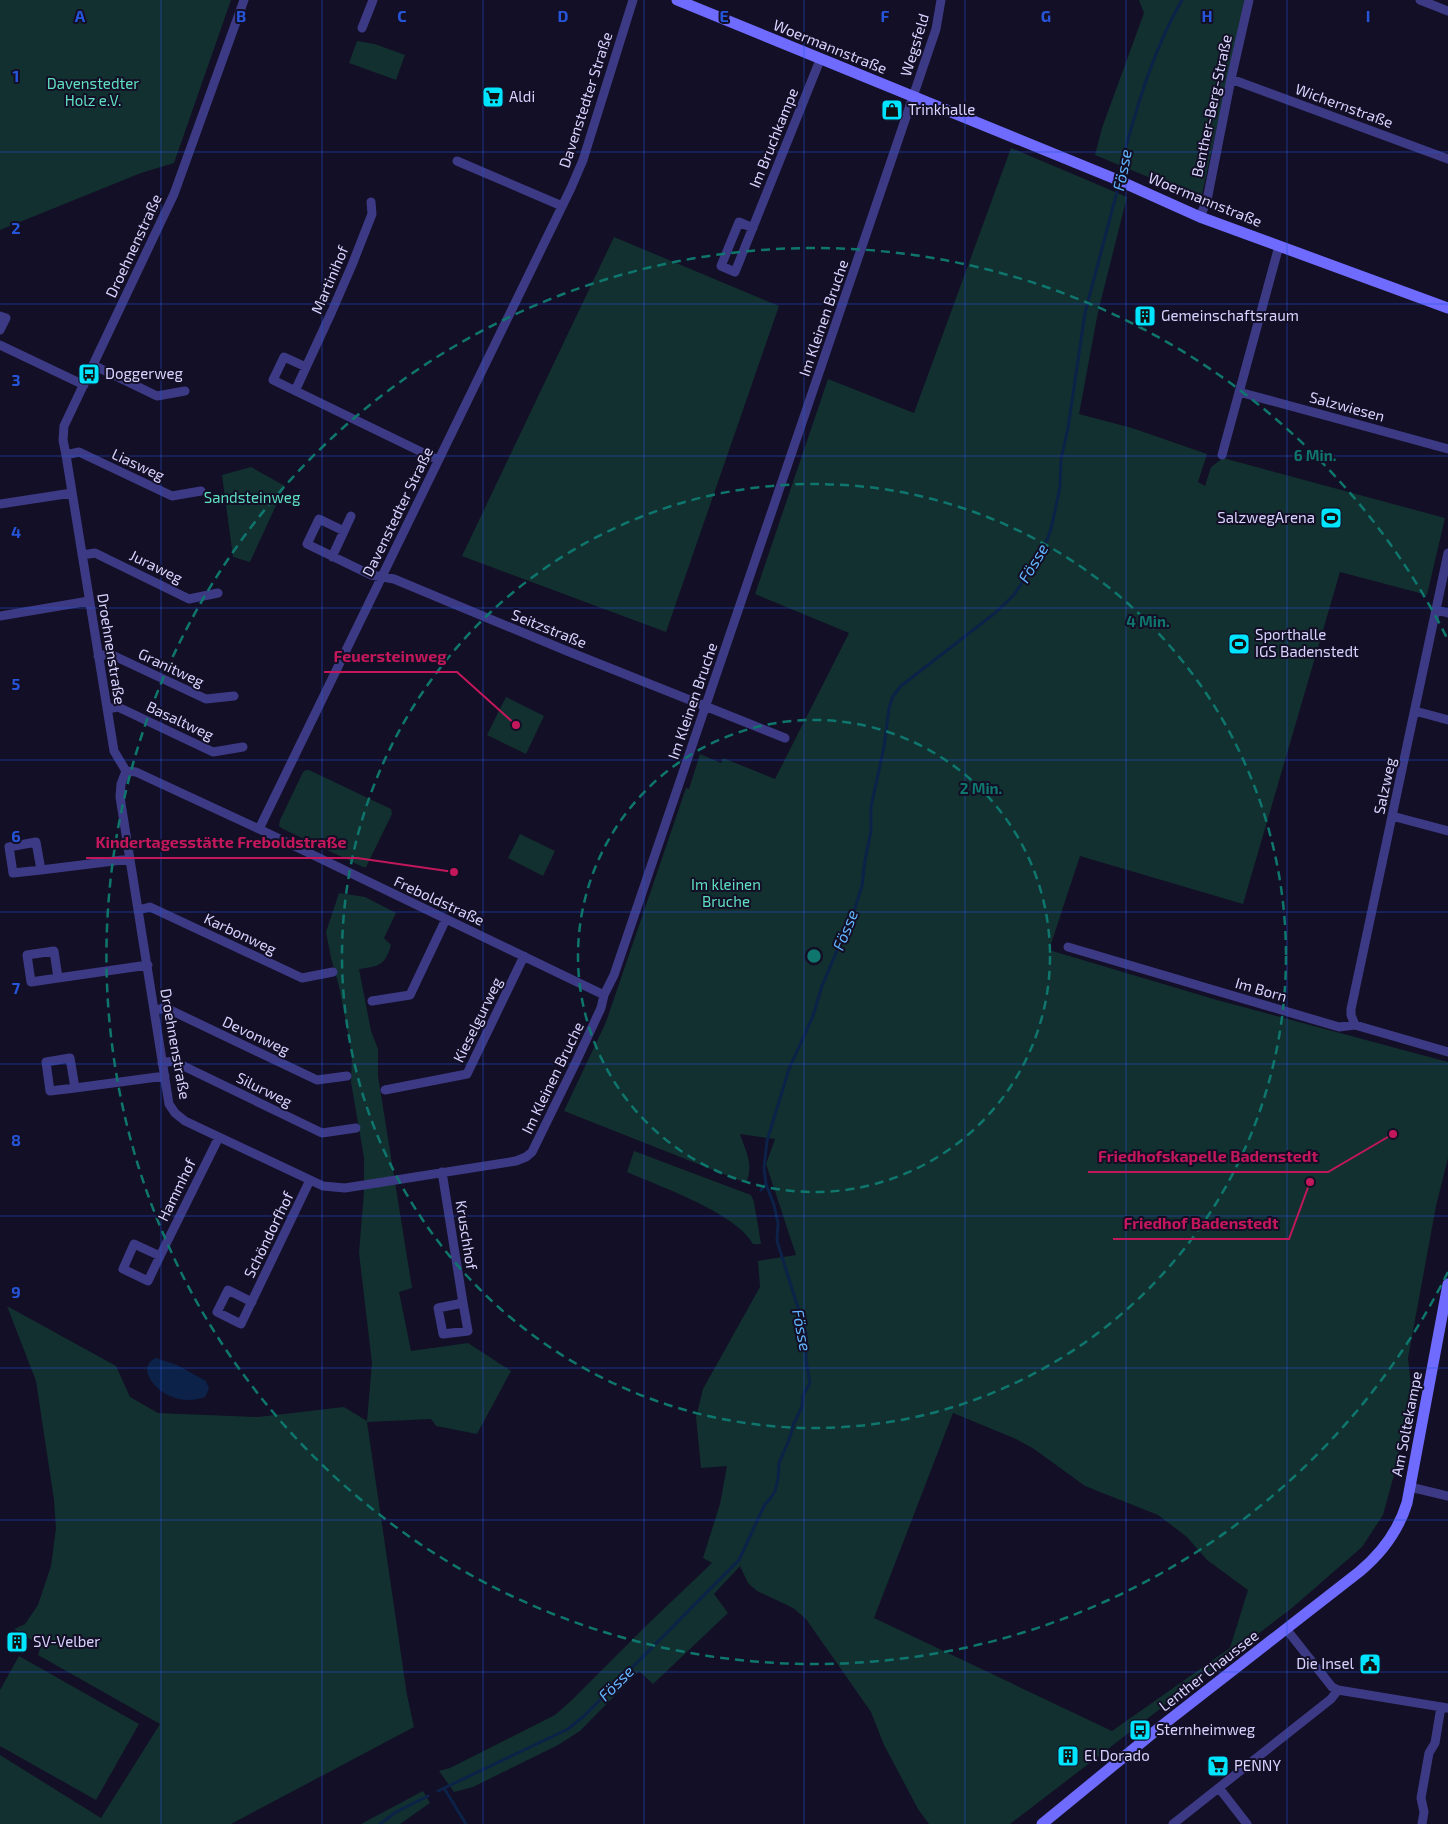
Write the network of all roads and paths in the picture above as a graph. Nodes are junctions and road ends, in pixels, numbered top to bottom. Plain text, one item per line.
1 (244, 0) edge
2 (373, 0) edge
3 (633, 0) edge
4 (676, 0) edge
5 (941, 0) edge
6 (1249, 0) edge
7 (1420, 0) edge
8 (1448, 11) edge
9 (362, 28) dead end
10 (820, 60) junction
11 (1231, 79) junction
12 (913, 97) junction
13 (1448, 160) edge
14 (457, 161) dead end
15 (371, 202) dead end
16 (562, 206) junction
17 (1200, 217) junction
18 (753, 228) junction
19 (1279, 246) junction
20 (1448, 308) edge
21 (0, 316) edge
22 (0, 330) edge
23 (0, 345) edge
24 (94, 365) junction
25 (306, 367) junction
26 (84, 385) junction
27 (185, 391) dead end
28 (295, 391) junction
29 (1239, 392) junction
30 (1448, 448) edge
31 (66, 455) junction
32 (1222, 455) dead end
33 (438, 460) junction
34 (201, 491) dead end
35 (72, 493) junction
36 (0, 504) edge
37 (351, 516) dead end
38 (344, 531) junction
39 (1448, 552) edge
40 (82, 555) junction
41 (332, 557) junction
42 (381, 577) junction
43 (218, 593) dead end
44 (90, 601) junction
45 (1436, 610) junction
46 (1448, 613) edge
47 (0, 616) edge
48 (98, 656) junction
49 (234, 696) dead end
50 (706, 706) junction
51 (107, 709) junction
52 (1415, 711) junction
53 (1448, 720) edge
54 (784, 738) dead end
55 (243, 747) dead end
56 (126, 771) junction
57 (1392, 816) junction
58 (259, 829) junction
59 (1448, 831) edge
60 (130, 859) junction
61 (42, 870) junction
62 (138, 910) junction
63 (446, 919) junction
64 (1068, 947) dead end
65 (524, 956) junction
66 (148, 965) junction
67 (332, 972) dead end
68 (58, 978) dead end
69 (604, 995) junction
70 (372, 1001) dead end
71 (155, 1010) junction
72 (1355, 1024) junction
73 (1448, 1052) edge
74 (162, 1063) junction
75 (164, 1076) junction
76 (347, 1076) dead end
77 (75, 1088) dead end
78 (385, 1090) dead end
79 (356, 1128) dead end
80 (219, 1136) junction
81 (442, 1172) junction
82 (310, 1180) junction
83 (375, 1183) joint
84 (160, 1256) junction
85 (1448, 1284) edge
86 (252, 1302) dead end
87 (463, 1303) dead end
88 (1410, 1487) junction
89 (1448, 1496) edge
90 (1373, 1560) joint
91 (1287, 1630) junction
92 (1338, 1690) junction
93 (1445, 1707) edge
94 (1218, 1788) junction
95 (1042, 1824) edge
96 (1173, 1824) edge
97 (1247, 1824) edge
98 (1422, 1824) edge

1 - 24 street, Droehnenstraße
2 - 9 street
3 - 16 street, Davenstedter Straße
4 - 10 street, Woermannstraße
5 - 12 street, Wegsfeld
6 - 11 street, Benther-Berg-Straße
7 - 8 street
10 - 12 street, Woermannstraße
10 - 18 street, Im Bruchkampe
11 - 13 street, Wichernstraße
11 - 17 street, Benther-Berg-Straße
12 - 17 street, Woermannstraße
12 - 50 street, Im Kleinen Bruche
14 - 16 street
15 - 25 street, Martinihof
16 - 33 street, Davenstedter Straße
17 - 19 street, Woermannstraße
18 - 18 street, Im Bruchkampe
19 - 20 street, Woermannstraße
19 - 29 street
21 - 22 street
23 - 26 street
24 - 26 street, Droehnenstraße
24 - 27 street
25 - 28 street, Martinihof
25 - 28 street
26 - 31 street, Droehnenstraße
28 - 33 street
29 - 30 street, Salzwiesen
29 - 32 street
31 - 34 street, Liasweg
31 - 35 street, Droehnenstraße
33 - 42 street, Davenstedter Straße
35 - 36 street
35 - 40 street, Droehnenstraße
37 - 38 street
38 - 41 street
38 - 41 street
39 - 45 street, Salzweg
40 - 43 street, Juraweg
40 - 44 street, Droehnenstraße
41 - 42 street
42 - 50 street, Seitzstraße
42 - 58 street, Davenstedter Straße
44 - 47 street
44 - 48 street, Droehnenstraße
45 - 46 street
45 - 52 street, Salzweg
48 - 49 street, Granitweg
48 - 51 street, Droehnenstraße
50 - 54 street, Seitzstraße
50 - 69 street, Im Kleinen Bruche
51 - 55 street, Basaltweg
51 - 56 street, Droehnenstraße
52 - 53 street
52 - 57 street, Salzweg
56 - 58 street, Freboldstraße
56 - 60 street, Droehnenstraße
57 - 59 street
57 - 72 street, Salzweg
58 - 63 street, Freboldstraße
60 - 61 street
60 - 62 street, Droehnenstraße
61 - 61 street
62 - 66 street, Droehnenstraße
62 - 67 street, Karbonweg
63 - 65 street, Freboldstraße
63 - 70 street
64 - 72 street, Im Born
65 - 69 street, Freboldstraße
65 - 78 street, Kieselgurweg
66 - 68 street
66 - 71 street, Droehnenstraße
69 - 81 street, Im Kleinen Bruche
71 - 74 street, Droehnenstraße
71 - 76 street, Devonweg
72 - 73 street, Im Born
74 - 75 street, Droehnenstraße
74 - 79 street, Silurweg
75 - 77 street
75 - 80 street, Droehnenstraße
80 - 82 street, Droehnenstraße
80 - 84 street, Hammhof
81 - 83 street, Im Kleinen Bruche
81 - 87 street, Kruschhof
82 - 83 street, Droehnenstraße
82 - 86 street, Schöndorfhof
84 - 84 street, Hammhof
85 - 88 street, Am Soltekampe
88 - 89 street
88 - 90 street, Am Soltekampe
90 - 91 street, Lenther Chaussee
91 - 92 street
91 - 95 street, Lenther Chaussee
92 - 93 street
92 - 94 street
93 - 98 street
94 - 96 street
94 - 97 street

